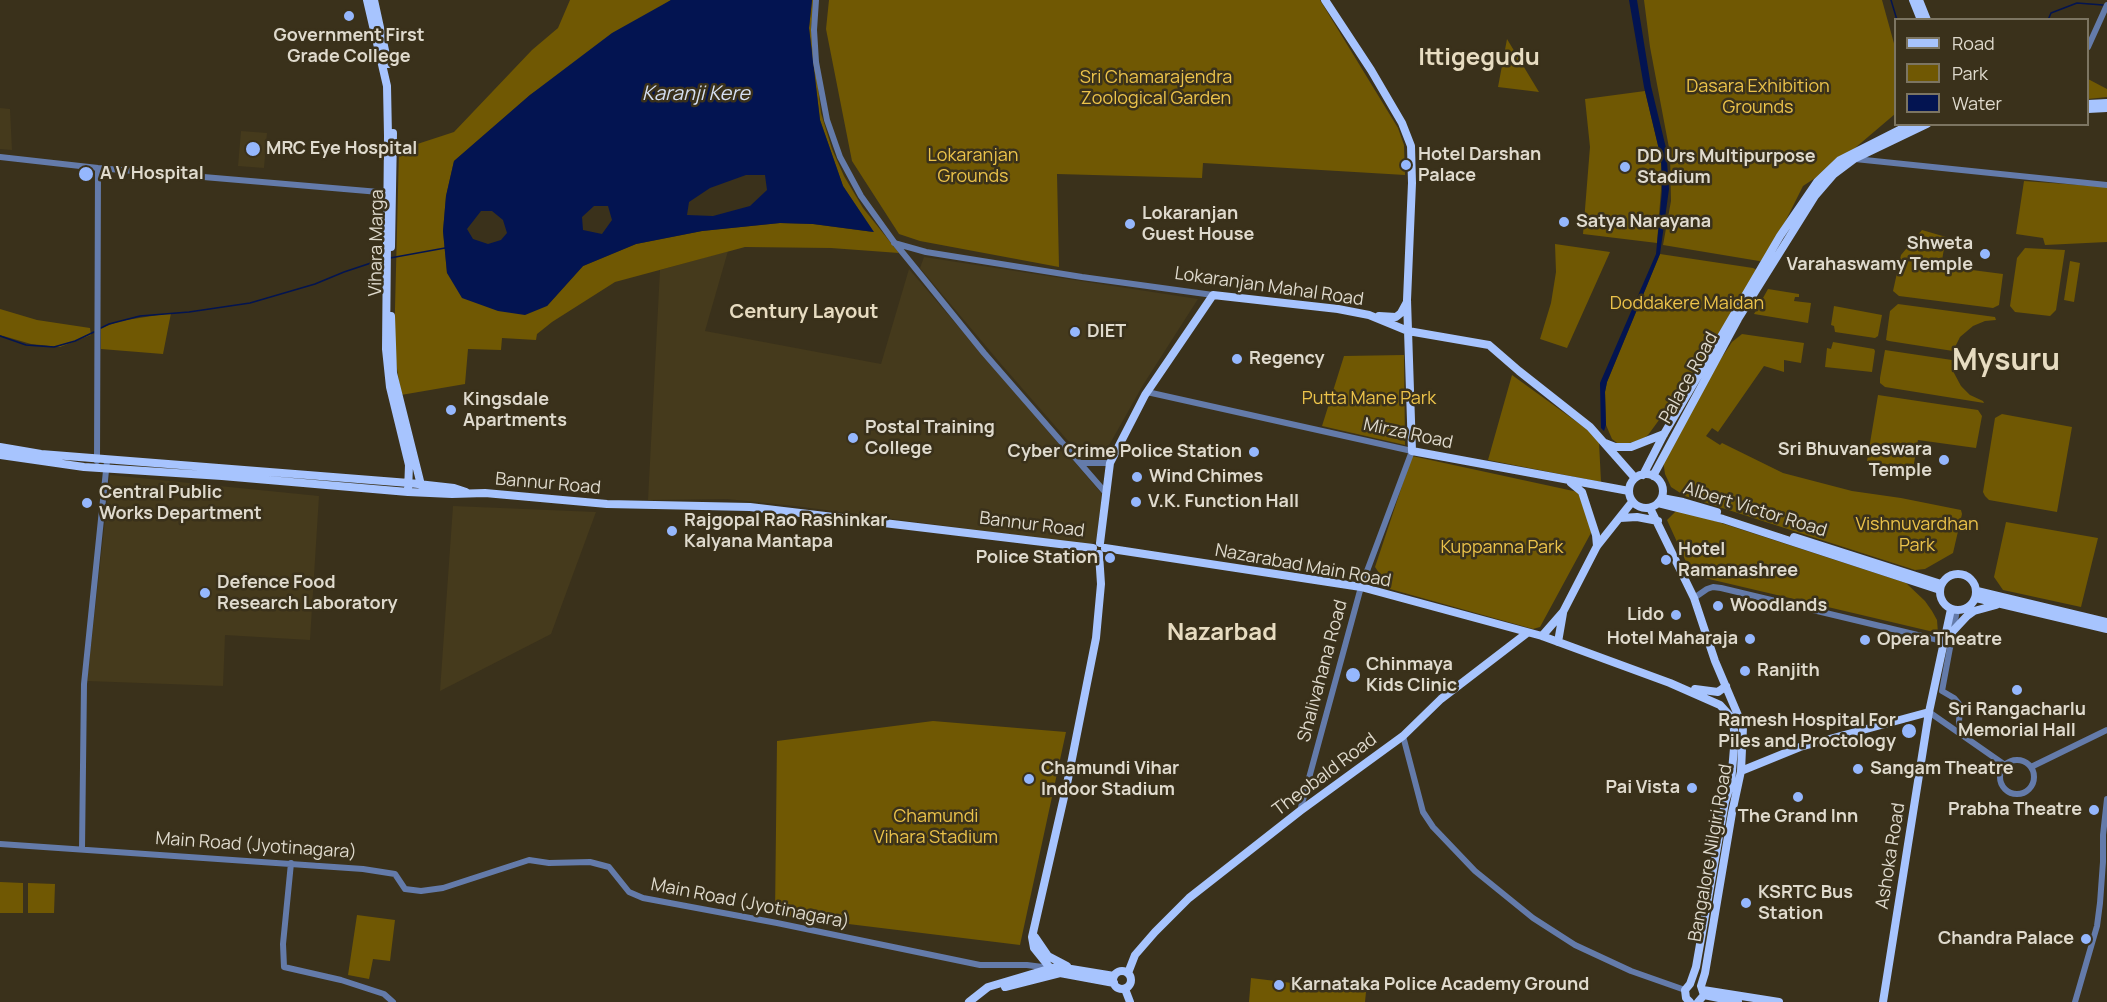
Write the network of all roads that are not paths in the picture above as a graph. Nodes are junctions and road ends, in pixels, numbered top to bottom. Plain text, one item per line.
1 (367, 0) edge
2 (374, 0) edge
3 (816, 0) edge
4 (1325, 0) edge
5 (1913, 0) edge
6 (1919, 0) edge
7 (2107, 5) edge
8 (1920, 18) edge
9 (1926, 18) edge
10 (2089, 45) edge
11 (2107, 103) edge
12 (2089, 104) edge
13 (2107, 108) edge
14 (2089, 109) edge
15 (1907, 126) edge
16 (1923, 126) edge
17 (0, 157) edge
18 (1854, 159) junction
19 (98, 168) junction
20 (2107, 185) edge
21 (390, 193) junction
22 (894, 242) junction
23 (389, 259) junction
24 (1213, 295) junction
25 (1407, 300) junction
26 (1369, 315) junction
27 (1408, 331) junction
28 (1147, 392) junction
29 (1664, 434) junction
30 (1604, 443) junction
31 (0, 447) edge
32 (1412, 451) junction
33 (0, 456) edge
34 (1081, 463) junction
35 (97, 464) junction
36 (1110, 464) junction
37 (107, 465) junction
38 (1653, 476) junction
39 (1639, 477) junction
40 (1566, 480) junction
41 (422, 485) junction
42 (408, 488) junction
43 (1629, 491) junction
44 (1105, 492) junction
45 (471, 493) junction
46 (1660, 500) junction
47 (1632, 502) junction
48 (1650, 508) junction
49 (1620, 518) junction
50 (1658, 521) junction
51 (1597, 546) junction
52 (1099, 548) junction
53 (1361, 587) junction
54 (1941, 587) junction
55 (1976, 595) junction
56 (1694, 598) junction
57 (2000, 604) junction
58 (1954, 610) junction
59 (1563, 612) junction
60 (2107, 622) edge
61 (2107, 629) edge
62 (1953, 631) junction
63 (1527, 633) junction
64 (1542, 636) junction
65 (1558, 642) junction
66 (1947, 643) junction
67 (1671, 682) junction
68 (1726, 686) junction
69 (1929, 712) junction
70 (2107, 730) edge
71 (1962, 734) junction
72 (1403, 736) junction
73 (2005, 765) junction
74 (2031, 767) junction
75 (1741, 771) junction
76 (2107, 799) edge
77 (1300, 811) junction
78 (0, 844) edge
79 (82, 849) junction
80 (291, 863) junction
81 (1033, 933) junction
82 (1078, 970) junction
83 (1054, 971) junction
84 (1125, 972) junction
85 (1114, 980) junction
86 (1688, 987) junction
87 (1125, 989) junction
88 (1701, 993) edge
89 (393, 1002) edge
90 (969, 1002) edge
91 (975, 1002) edge
92 (1130, 1002) edge
93 (1689, 1002) edge
94 (1738, 1002) edge
95 (1779, 1002) edge
96 (1883, 1002) edge
97 (2075, 1002) edge

1 - 21 main road, Vihara Marga
2 - 21 main road, Vihara Marga
3 - 22 street
4 - 25 main road, Shalivahana Road
5 - 8 main road
6 - 9 main road
7 - 10 street
11 - 12 main road
13 - 14 main road
15 - 29 main road
16 - 18 main road, Palace Road
17 - 19 street
18 - 20 street
18 - 38 main road, Palace Road
19 - 21 street
19 - 35 street
21 - 23 main road, Vihara Marga
22 - 24 street, Lokaranjan Mahal Road
22 - 34 street
23 - 41 main road, Vihara Marga
23 - 42 main road, Vihara Marga
24 - 26 main road, Lokaranjan Mahal Road
24 - 28 main road
25 - 26 main road
25 - 27 main road, Shalivahana Road
26 - 27 main road, Lokaranjan Mahal Road
27 - 30 main road, Lokaranjan Mahal Road
27 - 32 main road, Shalivahana Road
28 - 32 street, Mirza Road
28 - 36 main road
29 - 30 main road
29 - 39 main road
30 - 39 main road, Lokaranjan Mahal Road
31 - 35 main road
32 - 40 main road, Mirza Road
32 - 53 street, Shalivahana Road
33 - 35 main road, Bannur Road
34 - 36 street
34 - 44 street
35 - 37 main road, Bannur Road
36 - 44 main road
37 - 42 main road, Bannur Road
37 - 79 street
38 - 39 main road
38 - 46 main road
39 - 43 main road
40 - 43 main road, Mirza Road
40 - 51 main road
41 - 42 main road
41 - 45 main road
42 - 45 main road, Bannur Road
43 - 47 main road
44 - 52 main road
45 - 52 main road, Bannur Road
46 - 48 main road
46 - 54 main road, Albert Victor Road
47 - 48 main road
47 - 49 main road
48 - 50 main road, Bangalore Nilgiri Road
49 - 50 main road
49 - 51 main road
50 - 56 main road, Bangalore Nilgiri Road
51 - 59 main road
52 - 53 main road, Nazarabad Main Road
52 - 81 main road
53 - 63 main road, Nazarabad Main Road
53 - 77 street, Shalivahana Road
54 - 55 main road
54 - 58 main road
55 - 57 main road
55 - 58 main road
55 - 60 main road
56 - 66 street
56 - 68 main road, Bangalore Nilgiri Road
57 - 61 main road
57 - 62 main road
58 - 62 street
58 - 66 main road, Ashoka Road
59 - 64 main road
59 - 65 main road
62 - 66 street
63 - 64 main road
63 - 72 main road, Theobald Road
64 - 65 main road
65 - 67 main road
66 - 69 main road, Ashoka Road
66 - 71 street
67 - 68 main road
67 - 86 main road
68 - 75 main road, Bangalore Nilgiri Road
69 - 71 street
69 - 75 main road
69 - 96 main road, Ashoka Road
70 - 74 street
71 - 73 street
72 - 77 main road, Theobald Road
72 - 86 street
73 - 74 street
73 - 74 street
75 - 88 main road, Bangalore Nilgiri Road
76 - 97 street
77 - 84 main road, Theobald Road
78 - 79 street, Main Road (Jyotinagara)
79 - 80 street, Main Road (Jyotinagara)
80 - 83 street, Main Road (Jyotinagara)
80 - 89 street
81 - 82 main road
81 - 83 main road
82 - 83 main road
82 - 85 main road
83 - 85 main road
83 - 90 main road
83 - 91 main road
84 - 85 main road
84 - 87 main road
85 - 87 main road
86 - 93 main road
87 - 92 main road
88 - 94 main road
88 - 95 main road

